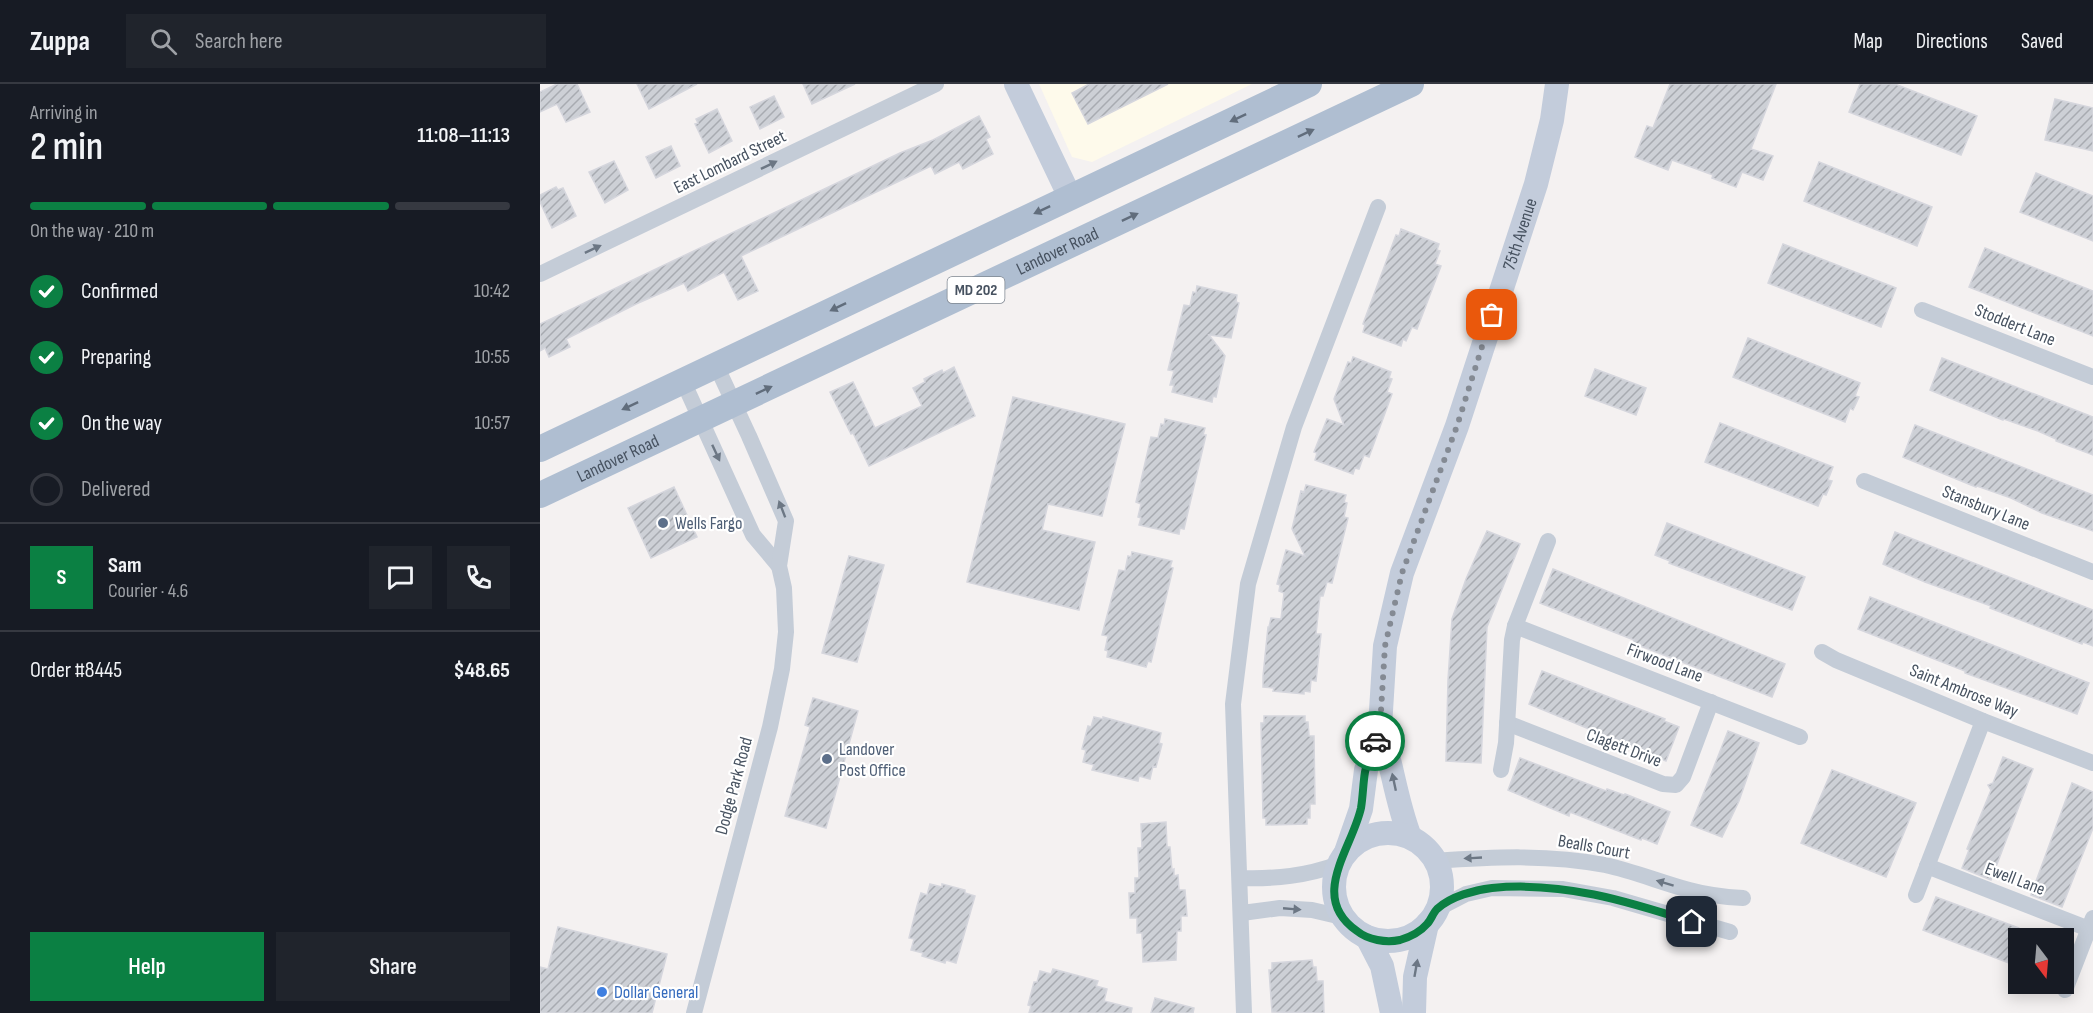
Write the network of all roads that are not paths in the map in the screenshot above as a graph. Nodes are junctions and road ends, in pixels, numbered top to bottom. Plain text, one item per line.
1 (936, 84) edge
2 (1016, 84) edge
3 (1309, 84) edge
4 (1411, 84) edge
5 (1557, 84) edge
6 (1070, 197) junction
7 (1378, 207) dead end
8 (540, 274) edge
9 (1922, 310) dead end
10 (716, 365) junction
11 (2093, 377) edge
12 (683, 381) junction
13 (734, 404) junction
14 (700, 420) junction
15 (540, 449) edge
16 (1864, 480) dead end
17 (540, 495) edge
18 (1548, 541) dead end
19 (779, 566) junction
20 (2093, 572) edge
21 (1515, 626) junction
22 (1822, 652) dead end
23 (1711, 702) junction
24 (1983, 721) junction
25 (1508, 723) junction
26 (1380, 727) junction
27 (1800, 737) dead end
28 (2093, 763) edge
29 (1501, 770) dead end
30 (1410, 837) junction
31 (1342, 858) junction
32 (1435, 861) junction
33 (1927, 866) junction
34 (1241, 878) junction
35 (1916, 895) dead end
36 (1743, 898) dead end
37 (1242, 913) junction
38 (1432, 916) junction
39 (1342, 917) junction
40 (2091, 923) edge
41 (1730, 932) dead end
42 (1367, 937) junction
43 (2074, 967) edge
44 (694, 1013) edge
45 (1244, 1013) edge
46 (1392, 1013) edge
47 (1414, 1013) edge

8 -> 1 street, East Lombard Street
2 - 6 street
3 -> 6 main road, MD 202
13 -> 4 main road, Landover Road / MD 202
5 - 26 street, 75th Avenue
6 -> 10 main road, MD 202
7 - 34 street
9 - 11 street, Stoddert Lane
10 - 12 main road, MD 202
10 - 13 street, Dodge Park Road
12 - 14 street, Dodge Park Road
12 -> 15 main road, MD 202
13 - 14 main road, Landover Road / MD 202
19 -> 13 street, Dodge Park Road
14 - 17 main road, Landover Road / MD 202
14 -> 19 street, Dodge Park Road
16 - 20 street, Stansbury Lane
18 - 21 street
19 - 44 street, Dodge Park Road
21 - 23 street, Firwood Lane
21 - 25 street
22 - 24 street, Saint Ambrose Way
23 - 25 street, Clagett Drive
23 - 27 street, Firwood Lane
24 - 28 street, Saint Ambrose Way
24 - 33 street
25 - 29 street
30 -> 26 street, 75th Avenue
26 - 31 street, 75th Avenue
30 - 31 street
30 - 32 street
31 - 34 street
31 - 39 street
36 -> 32 street, Bealls Court
32 - 38 street
33 - 35 street
33 - 40 street, Ewell Lane
34 - 37 street
37 -> 39 street
37 - 45 street
38 - 41 street
38 - 42 street
47 -> 38 street
39 - 42 street
40 - 43 street
42 - 46 street

